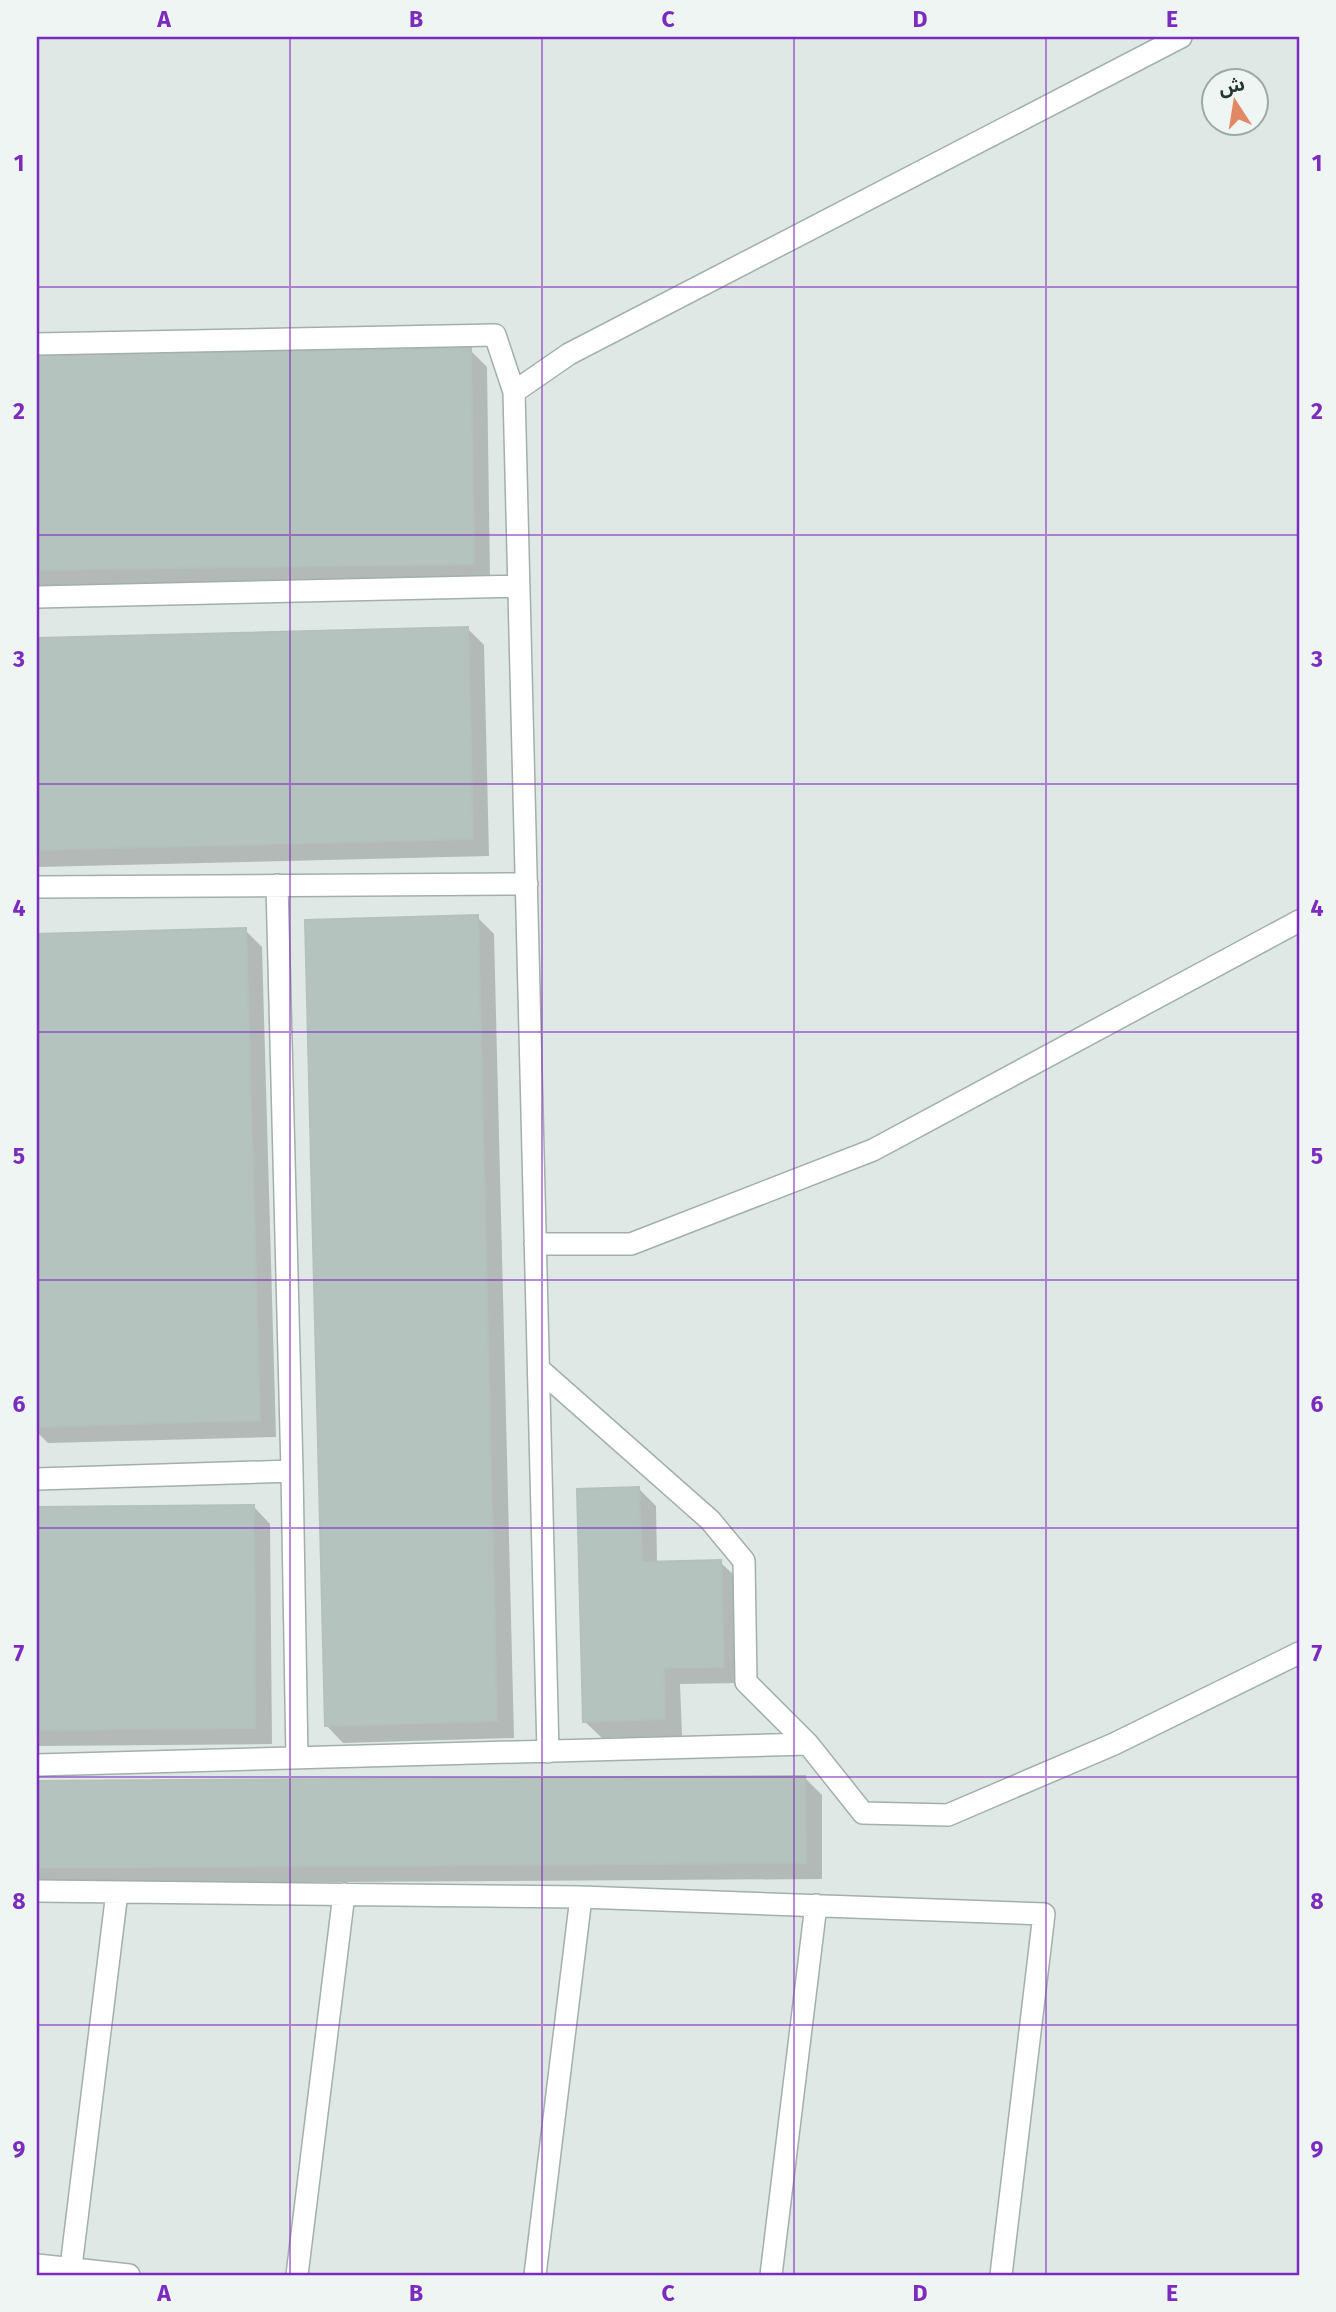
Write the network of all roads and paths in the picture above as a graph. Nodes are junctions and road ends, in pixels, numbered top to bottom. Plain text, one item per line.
1 (1181, 37) edge
2 (37, 344) edge
3 (514, 392) junction
4 (519, 586) junction
5 (37, 597) edge
6 (527, 884) junction
7 (277, 886) junction
8 (37, 887) edge
9 (1299, 921) edge
10 (535, 1244) junction
11 (538, 1369) junction
12 (292, 1471) junction
13 (37, 1479) edge
14 (1299, 1653) edge
15 (808, 1744) junction
16 (548, 1752) junction
17 (297, 1758) junction
18 (37, 1765) edge
19 (37, 1891) edge
20 (117, 1892) junction
21 (344, 1894) junction
22 (581, 1896) junction
23 (816, 1905) junction
24 (37, 2265) edge
25 (70, 2272) edge
26 (129, 2275) edge
27 (297, 2275) edge
28 (535, 2275) edge
29 (771, 2275) edge
30 (1001, 2275) edge

1 - 3 street
2 - 3 street
3 - 4 street
4 - 5 street
4 - 6 street
6 - 7 street
6 - 10 street
7 - 8 street
7 - 12 street
9 - 10 street
10 - 11 street
11 - 15 street
11 - 16 street
12 - 13 street
12 - 17 street
14 - 15 street
15 - 16 street
16 - 17 street
17 - 18 street
19 - 20 street
20 - 21 street
20 - 25 street
21 - 22 street
21 - 27 street
22 - 23 street
22 - 28 street
23 - 29 street
23 - 30 street
24 - 25 street
25 - 26 street

